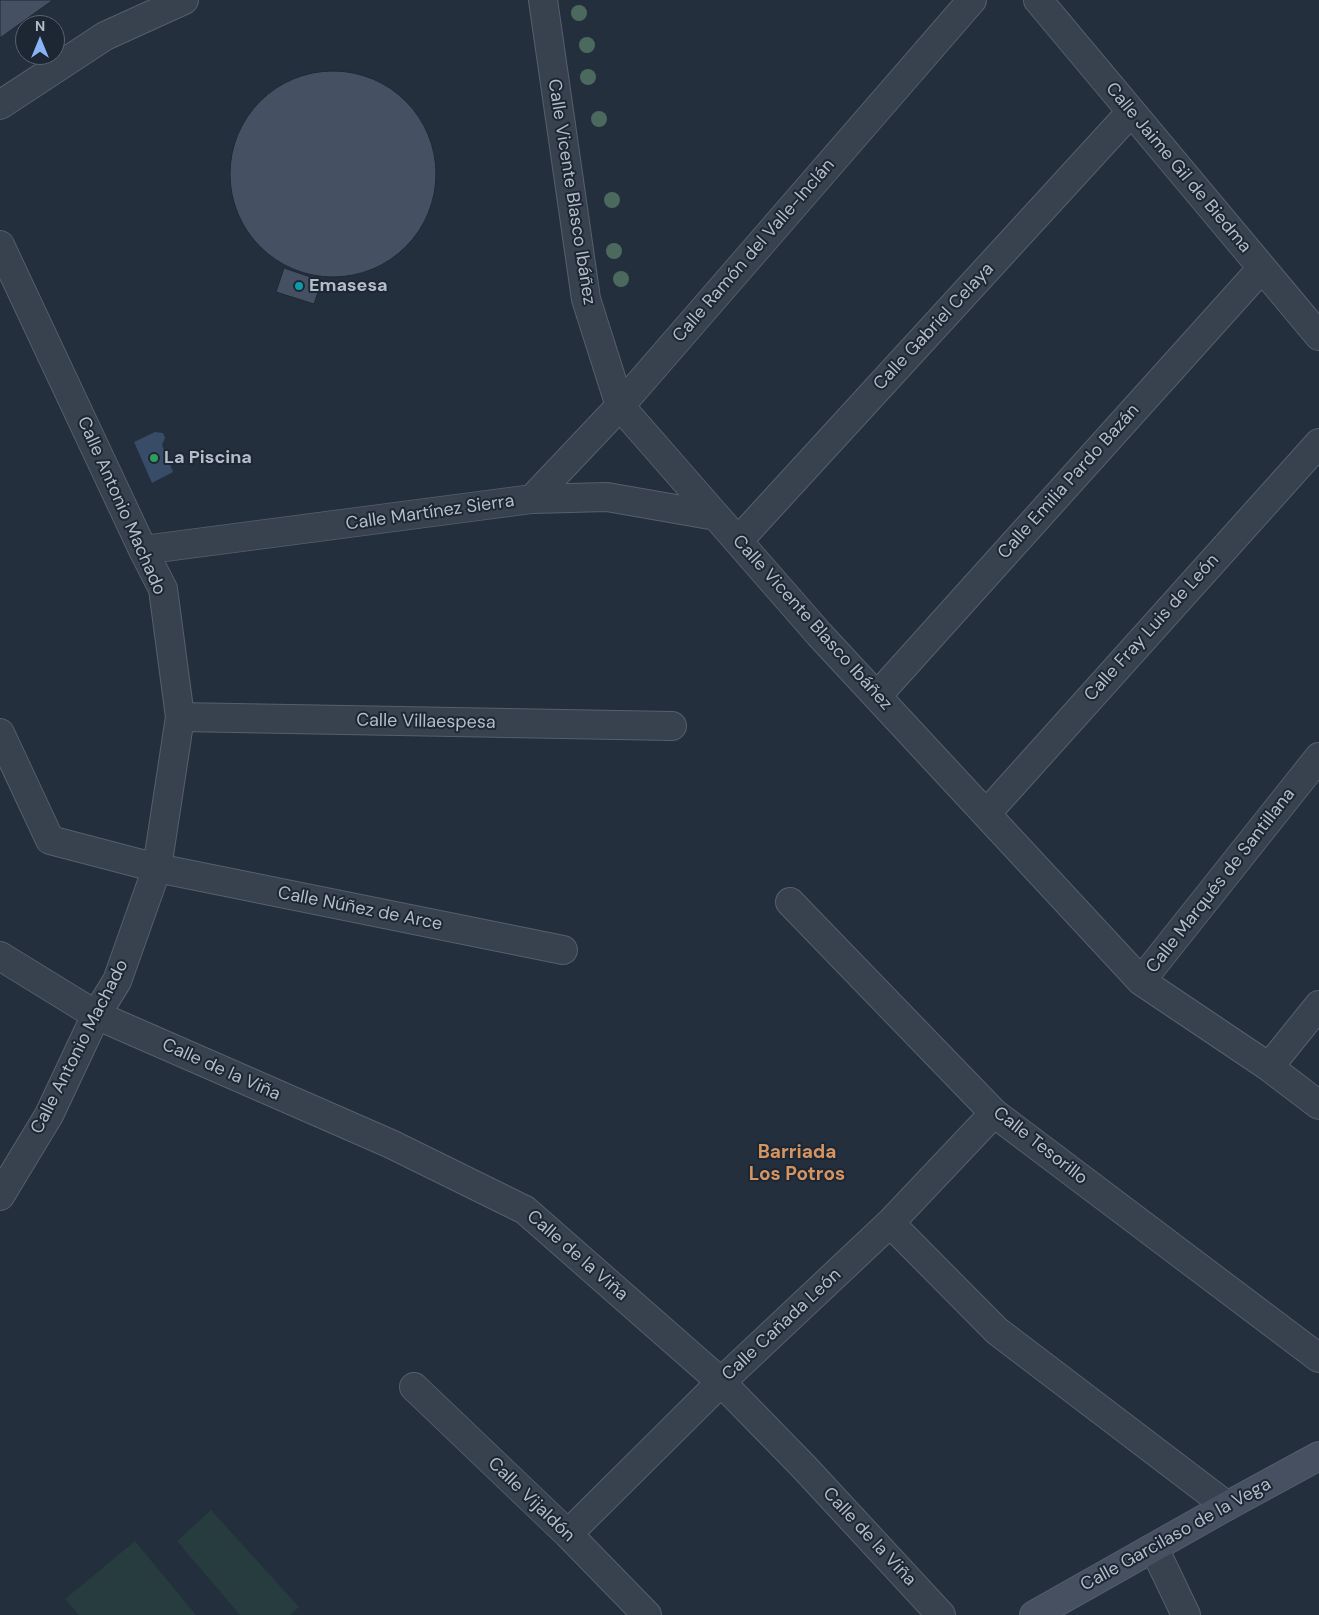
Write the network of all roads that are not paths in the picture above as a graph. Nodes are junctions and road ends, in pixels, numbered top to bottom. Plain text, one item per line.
1 (184, 0) edge
2 (543, 0) edge
3 (972, 0) edge
4 (1038, 0) edge
5 (0, 106) edge
6 (1131, 112) junction
7 (0, 245) edge
8 (1262, 268) junction
9 (1319, 336) edge
10 (620, 406) junction
11 (1319, 443) edge
12 (532, 499) junction
13 (716, 516) junction
14 (738, 541) junction
15 (143, 550) junction
16 (877, 696) junction
17 (180, 717) junction
18 (672, 726) dead end
19 (0, 733) edge
20 (1319, 757) edge
21 (986, 814) junction
22 (157, 868) junction
23 (790, 902) dead end
24 (563, 950) dead end
25 (0, 956) edge
26 (1141, 981) junction
27 (1319, 1005) edge
28 (96, 1015) junction
29 (1268, 1067) junction
30 (1319, 1105) edge
31 (994, 1113) junction
32 (0, 1196) edge
33 (890, 1223) junction
34 (1319, 1358) edge
35 (721, 1382) junction
36 (414, 1387) dead end
37 (1319, 1456) edge
38 (1227, 1506) junction
39 (568, 1534) junction
40 (1154, 1548) junction
41 (647, 1615) edge
42 (941, 1615) edge
43 (1034, 1615) edge
44 (1186, 1615) edge

1 - 5 street
2 - 10 street, Calle Vicente Blasco Ibáñez
3 - 10 street, Calle Ramón del Valle-Inclán
4 - 6 street, Calle Jaime Gil de Biedma
6 - 8 street, Calle Jaime Gil de Biedma
6 - 14 street, Calle Gabriel Celaya
7 - 15 street, Calle Antonio Machado
8 - 9 street, Calle Jaime Gil de Biedma
8 - 16 street, Calle Emilia Pardo Bazán
10 - 12 street, Calle Ramón del Valle-Inclán
10 - 13 street, Calle Vicente Blasco Ibáñez
11 - 21 street, Calle Fray Luis de León
12 - 13 street, Calle Martínez Sierra
12 - 15 street, Calle Martínez Sierra
13 - 14 street, Calle Vicente Blasco Ibáñez
14 - 16 street, Calle Vicente Blasco Ibáñez
15 - 17 street, Calle Antonio Machado
16 - 21 street, Calle Vicente Blasco Ibáñez
17 - 18 street, Calle Villaespesa
17 - 22 street, Calle Antonio Machado
19 - 22 street, Calle Núñez de Arce
20 - 26 street, Calle Marqués de Santillana
21 - 26 street, Calle Vicente Blasco Ibáñez
22 - 24 street, Calle Núñez de Arce
22 - 28 street, Calle Antonio Machado
23 - 31 street, Calle Tesorillo
25 - 28 street, Calle de la Viña
26 - 29 street, Calle Vicente Blasco Ibáñez
27 - 29 street
28 - 32 street, Calle Antonio Machado
28 - 35 street, Calle de la Viña
29 - 30 street, Calle Vicente Blasco Ibáñez
31 - 33 street, Calle Cañada León
31 - 34 street, Calle Tesorillo
33 - 35 street, Calle Cañada León
33 - 38 street
35 - 39 street, Calle Cañada León
35 - 42 street, Calle de la Viña
36 - 39 street, Calle Vijaldón
37 - 38 street, Calle Garcilaso de la Vega
38 - 40 street, Calle Garcilaso de la Vega
39 - 41 street, Calle Vijaldón
40 - 43 street, Calle Garcilaso de la Vega
40 - 44 street

